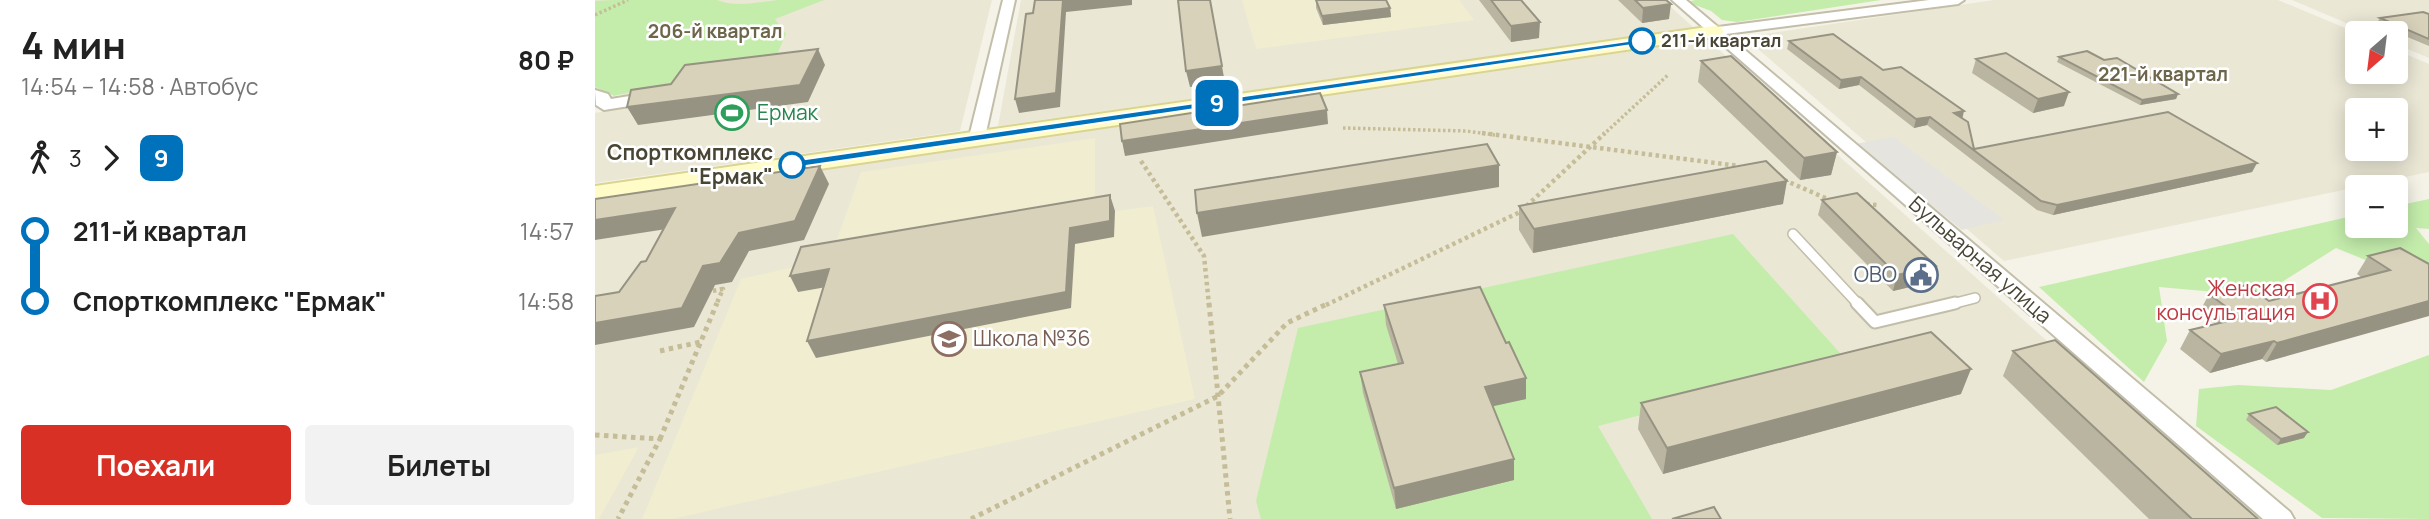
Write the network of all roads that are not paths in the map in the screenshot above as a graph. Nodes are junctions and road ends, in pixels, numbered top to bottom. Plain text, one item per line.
1 (1009, 0) edge
2 (1678, 0) edge
3 (1958, 0) edge
4 (1714, 32) junction
5 (595, 94) edge
6 (642, 99) edge
7 (977, 137) junction
8 (595, 194) edge
9 (1793, 234) dead end
10 (1975, 298) dead end
11 (2281, 519) edge

1 - 7 street
2 - 4 street, Бульварная улица
3 - 4 street
4 - 7 street
4 - 11 street, Бульварная улица
5 - 6 street
7 - 8 street
9 - 10 lane

